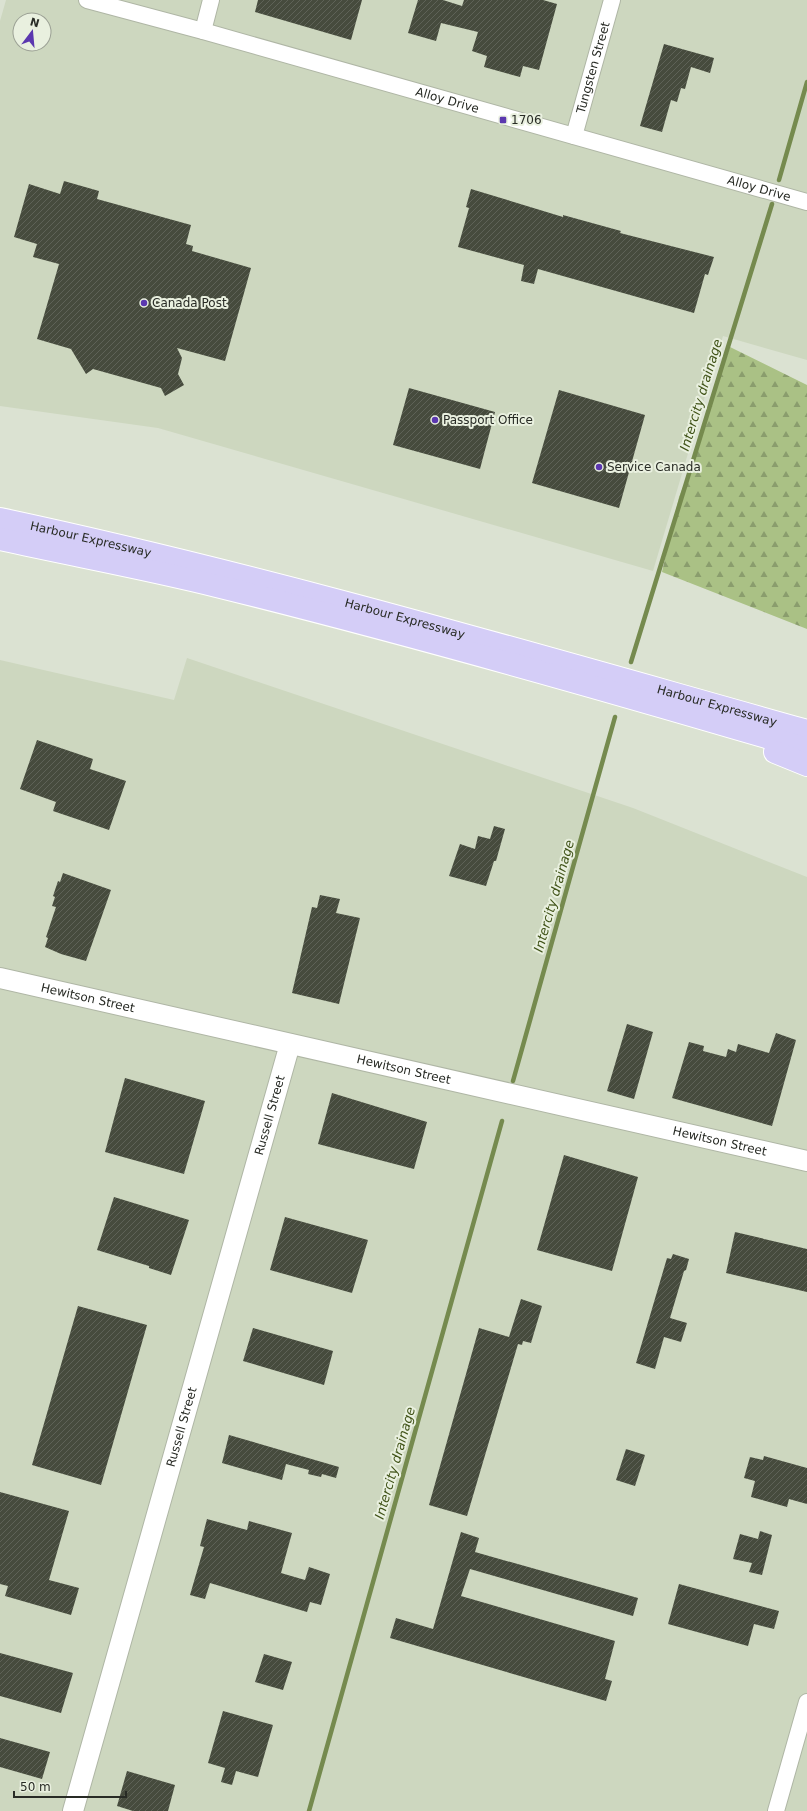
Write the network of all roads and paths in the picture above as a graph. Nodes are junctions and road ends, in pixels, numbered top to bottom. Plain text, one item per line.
1 (87, 0) edge
2 (211, 0) edge
3 (612, 0) edge
4 (203, 31) junction
5 (574, 136) junction
6 (807, 202) edge
7 (0, 510) edge
8 (0, 519) edge
9 (0, 539) edge
10 (105, 543) junction
11 (0, 545) edge
12 (58, 552) junction
13 (674, 710) junction
14 (807, 731) edge
15 (807, 749) edge
16 (807, 766) edge
17 (0, 978) edge
18 (290, 1044) junction
19 (807, 1161) edge
20 (807, 1702) edge
21 (73, 1811) edge
22 (776, 1811) edge

1 - 4 street, Alloy Drive
2 - 4 street
3 - 5 street, Tungsten Street
4 - 5 street, Alloy Drive
5 - 6 street, Alloy Drive
7 - 10 main road
8 - 10 main road, Harbour Expressway
9 - 12 main road, Harbour Expressway
10 - 14 main road, Harbour Expressway
11 - 12 main road
12 - 13 main road, Harbour Expressway
13 - 15 main road, Harbour Expressway
13 - 16 main road
17 - 18 street, Hewitson Street
18 - 19 street, Hewitson Street
18 - 21 street, Russell Street
20 - 22 street

